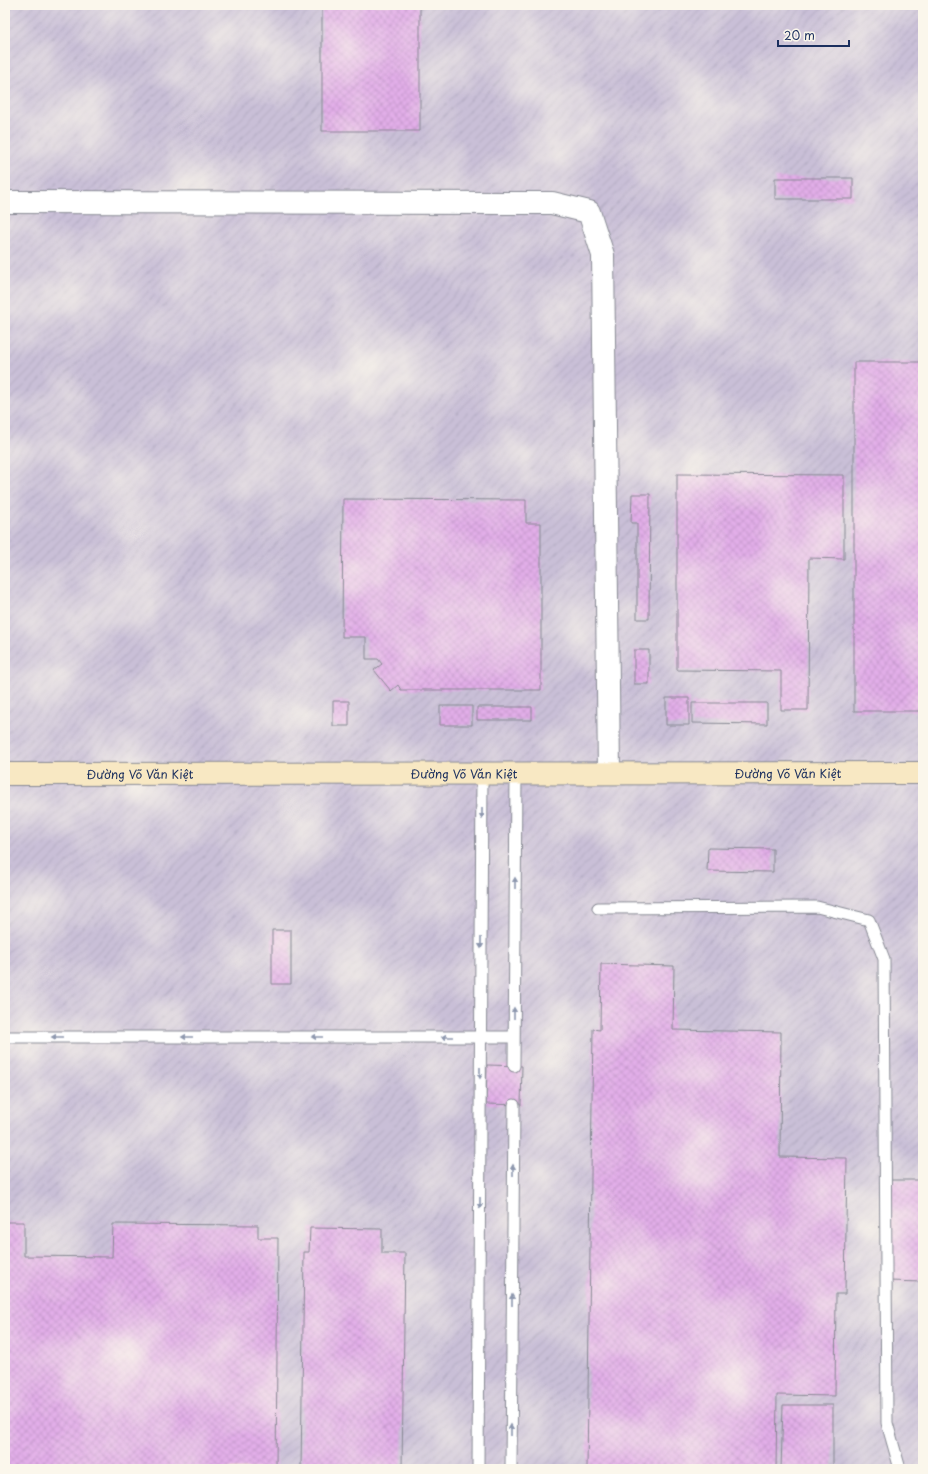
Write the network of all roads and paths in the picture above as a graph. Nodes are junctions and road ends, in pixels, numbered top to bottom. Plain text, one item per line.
1 (5, 202) edge
2 (516, 773) junction
3 (609, 773) junction
4 (923, 773) edge
5 (5, 774) edge
6 (482, 774) junction
7 (598, 908) dead end
8 (5, 1036) edge
9 (481, 1037) junction
10 (514, 1037) junction
11 (514, 1066) dead end
12 (514, 1105) dead end
13 (478, 1469) edge
14 (511, 1469) edge
15 (900, 1469) edge

1 - 3 street
2 - 3 street, Đường Võ Văn Kiệt
2 - 6 street, Đường Võ Văn Kiệt
10 -> 2 lane
3 - 4 street, Đường Võ Văn Kiệt
5 - 6 street, Đường Võ Văn Kiệt
6 -> 9 lane
7 - 15 lane
9 -> 8 lane
9 - 10 lane
9 -> 13 lane
10 - 11 lane
14 -> 12 lane

